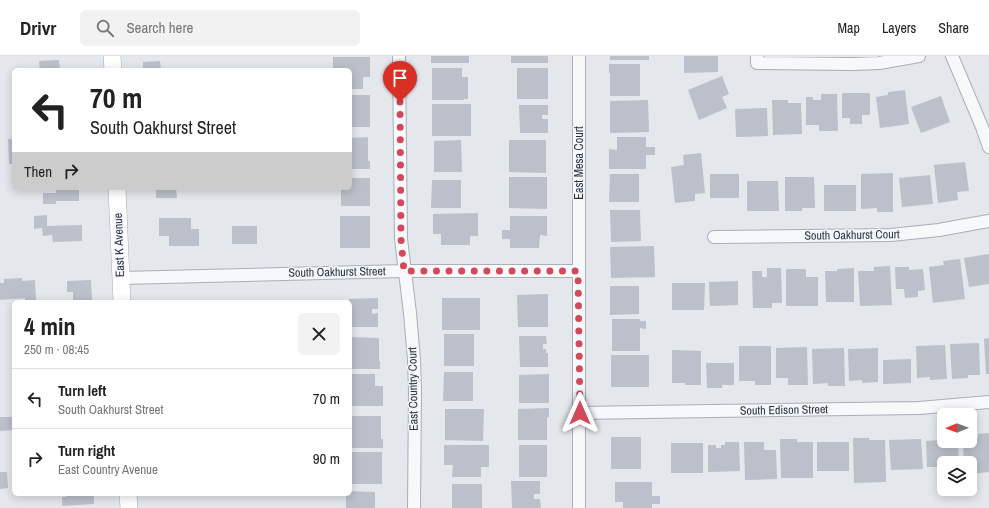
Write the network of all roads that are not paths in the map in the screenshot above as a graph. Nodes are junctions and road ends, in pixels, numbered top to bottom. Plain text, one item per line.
1 (112, 56) edge
2 (399, 56) edge
3 (579, 56) edge
4 (919, 56) edge
5 (952, 56) edge
6 (757, 60) edge
7 (113, 68) edge
8 (989, 147) edge
9 (117, 190) edge
10 (989, 220) edge
11 (714, 237) dead end
12 (404, 271) junction
13 (578, 271) junction
14 (121, 278) junction
15 (122, 300) edge
16 (989, 402) edge
17 (580, 413) junction
18 (128, 496) edge
19 (129, 508) edge
20 (414, 508) edge
21 (579, 508) edge

1 - 7 street
2 - 12 street, East Country Court
3 - 13 street, East Mesa Court
4 - 6 street
5 - 8 street
9 - 14 street, East K Avenue
10 - 11 street, South Oakhurst Court
12 - 13 street, South Oakhurst Street
12 - 14 street, South Oakhurst Street
12 - 20 street, East Country Court
13 - 17 street, East Mesa Court
14 - 15 street, East K Avenue
16 - 17 street, South Edison Street
17 - 21 street
18 - 19 street

